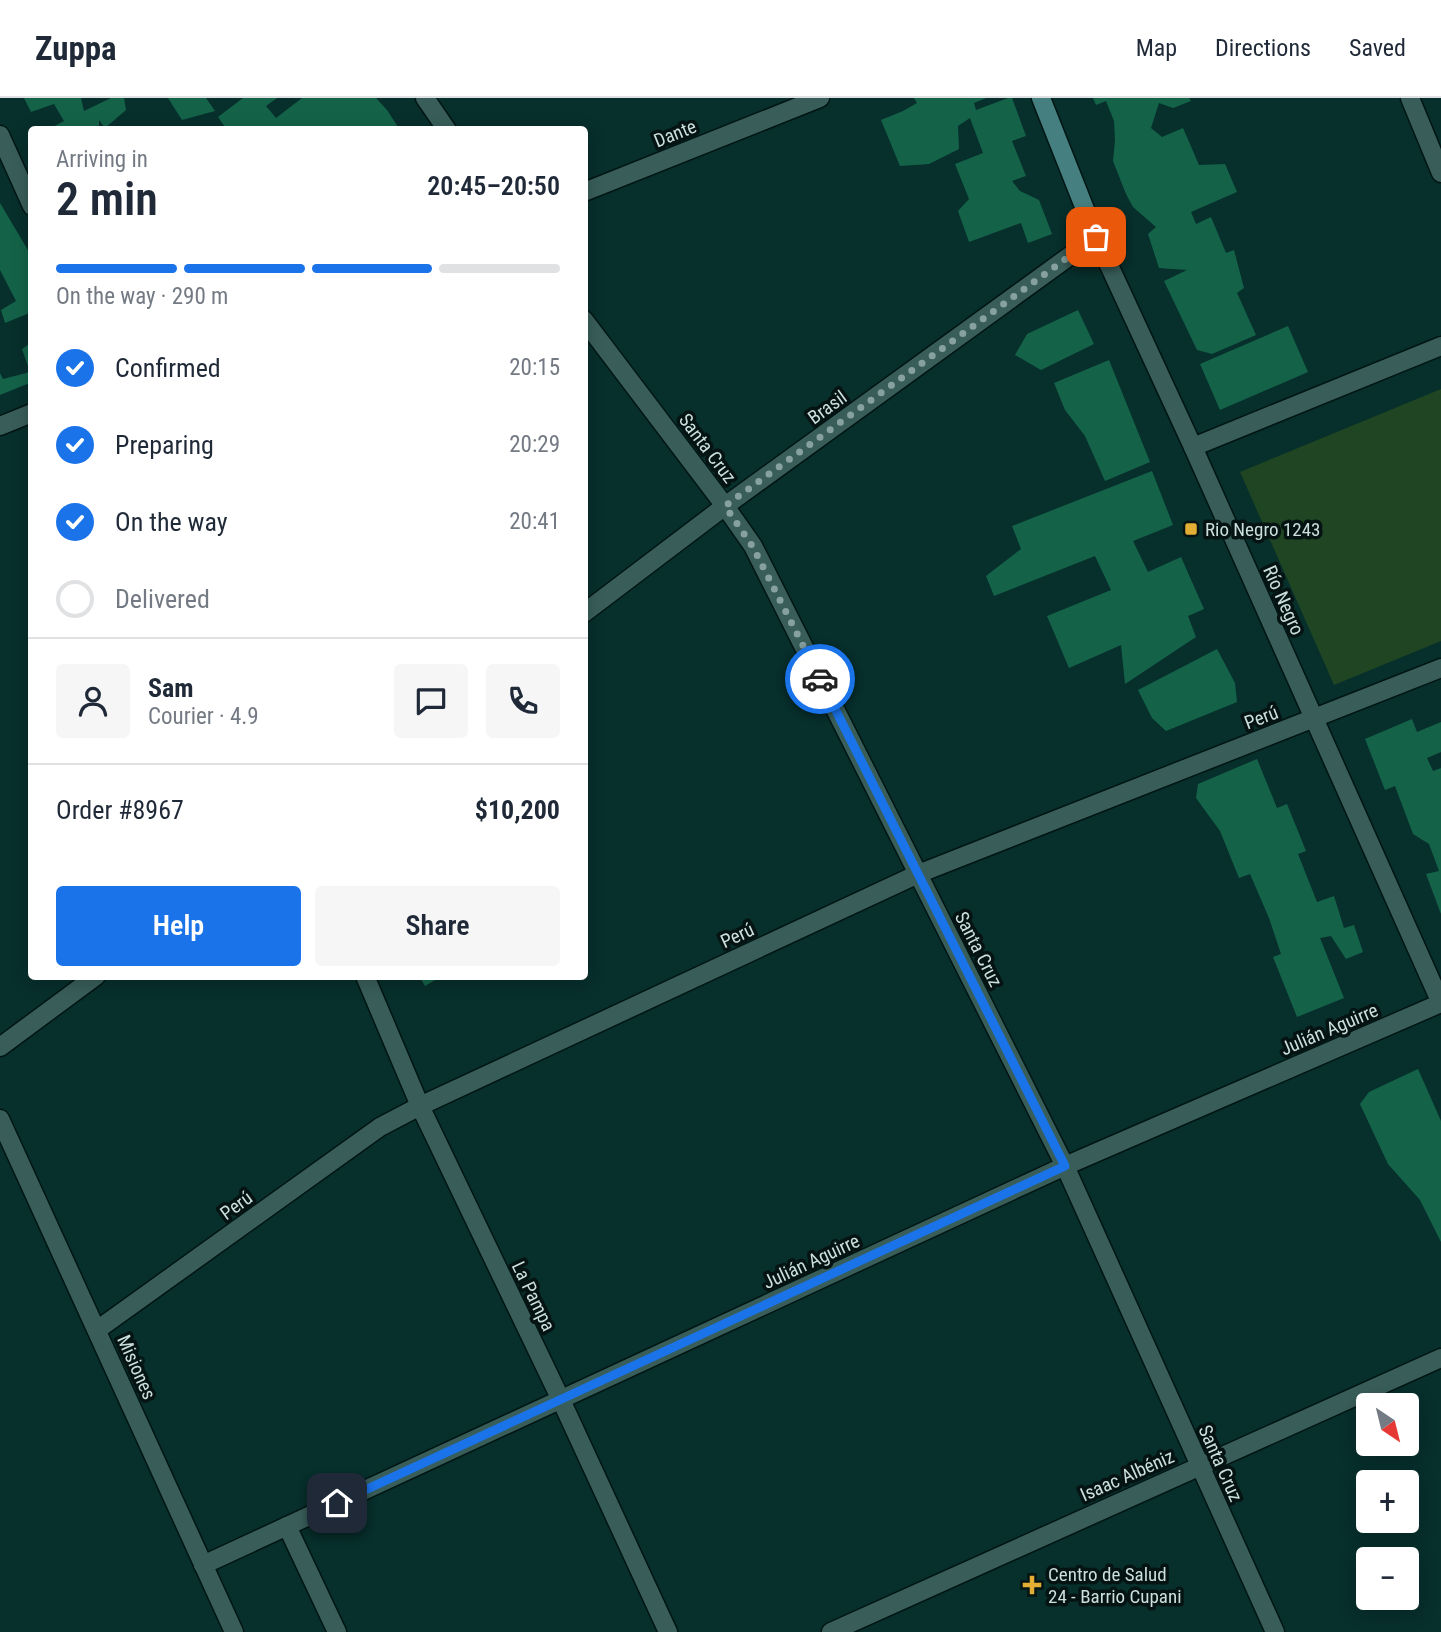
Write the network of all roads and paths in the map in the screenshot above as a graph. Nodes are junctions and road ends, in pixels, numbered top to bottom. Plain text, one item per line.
1 (425, 98) edge
2 (820, 98) edge
3 (1041, 98) edge
4 (1410, 98) edge
5 (444, 126) edge
6 (0, 135) edge
7 (1441, 173) edge
8 (588, 190) edge
9 (28, 197) edge
10 (1096, 237) junction
11 (588, 325) edge
12 (1441, 346) edge
13 (28, 415) edge
14 (0, 426) edge
15 (1193, 447) junction
16 (725, 506) junction
17 (588, 610) edge
18 (1441, 668) edge
19 (1314, 719) junction
20 (918, 874) junction
21 (91, 980) edge
22 (367, 980) edge
23 (1441, 1003) edge
24 (0, 1047) edge
25 (420, 1105) junction
26 (0, 1119) edge
27 (1065, 1166) junction
28 (97, 1330) junction
29 (1441, 1358) edge
30 (561, 1400) junction
31 (1200, 1466) junction
32 (287, 1526) junction
33 (203, 1565) junction
34 (234, 1632) edge
35 (337, 1632) edge
36 (668, 1632) edge
37 (831, 1632) edge
38 (1275, 1632) edge

1 - 5 street
2 - 8 street, Dante
3 - 10 main road, Río Negro
4 - 7 street
6 - 9 street
10 - 15 street, Río Negro
10 - 16 street, Brasil
11 - 16 street, Santa Cruz
12 - 15 street
13 - 14 street
15 - 19 street, Río Negro
16 - 17 street, Brasil
16 - 20 street, Santa Cruz
18 - 19 street, Perú
19 - 20 street, Perú
19 - 23 street, Río Negro
20 - 25 street, Perú
20 - 27 street, Santa Cruz
21 - 24 street
22 - 25 street, La Pampa
23 - 27 street, Julián Aguirre
25 - 28 street, Perú
25 - 30 street, La Pampa
26 - 28 street, Misiones
27 - 30 street, Julián Aguirre
27 - 31 street, Santa Cruz
28 - 33 street, Misiones
29 - 31 street, Isaac Albéniz
30 - 32 street, Julián Aguirre
30 - 36 street, La Pampa
31 - 37 street, Isaac Albéniz
31 - 38 street, Santa Cruz
32 - 33 street, Julián Aguirre
32 - 35 street
33 - 34 street, Misiones

